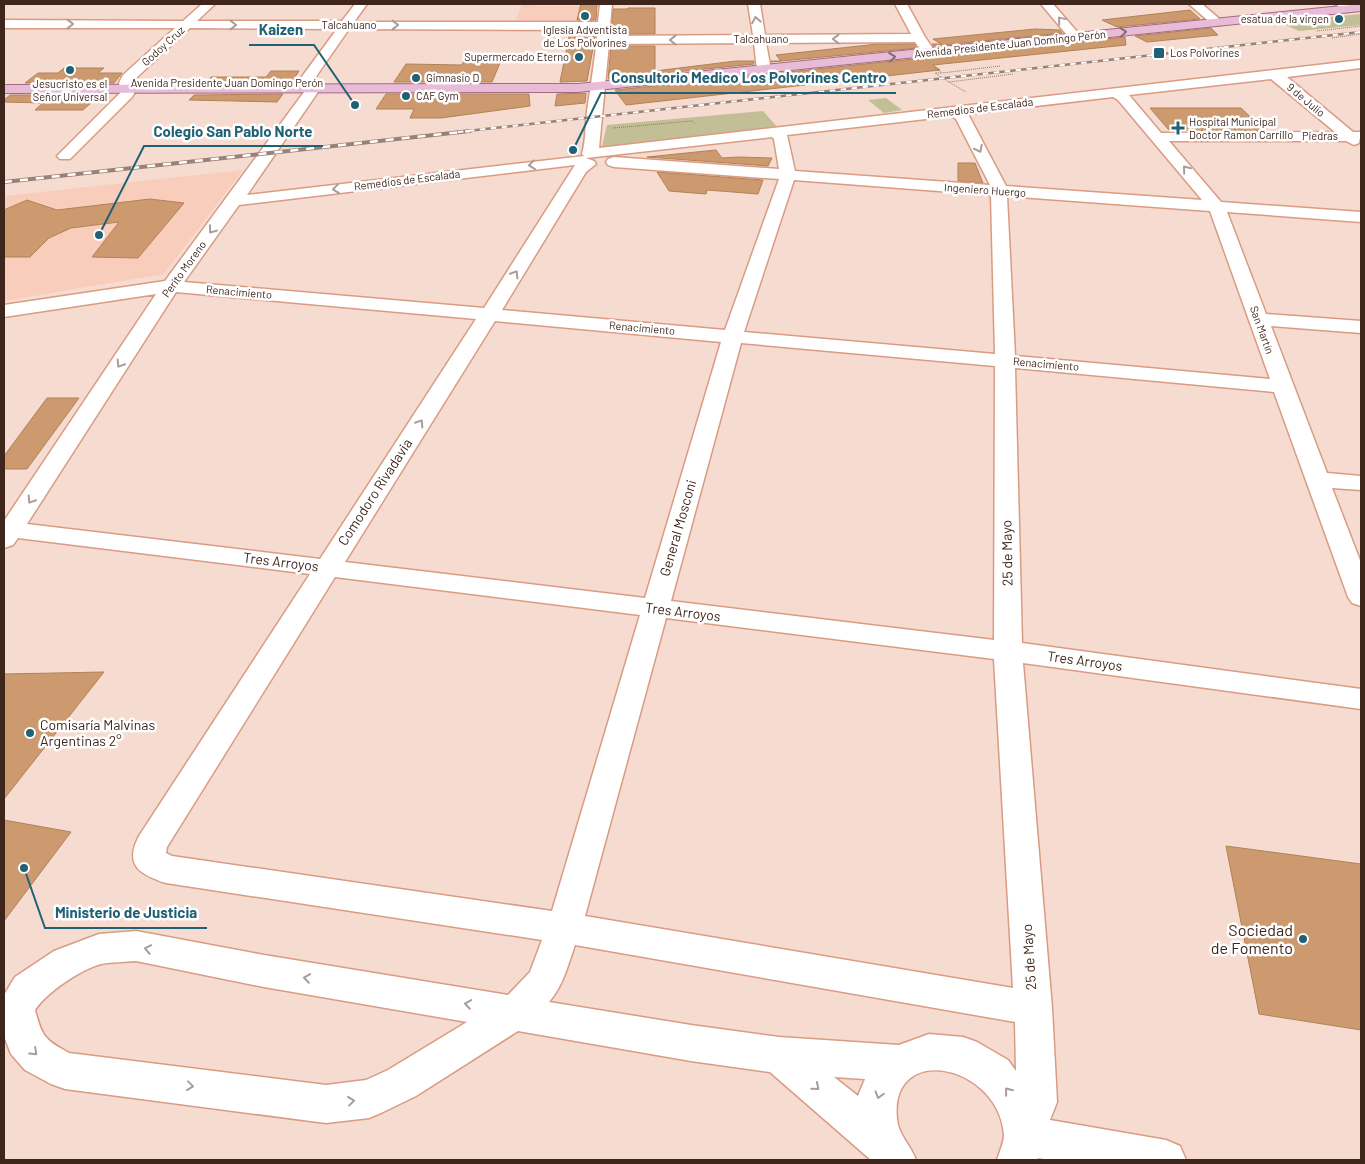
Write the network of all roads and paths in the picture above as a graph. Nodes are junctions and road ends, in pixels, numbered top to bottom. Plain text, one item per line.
1 (209, 4) edge
2 (361, 4) edge
3 (606, 4) edge
4 (754, 4) edge
5 (901, 4) edge
6 (1046, 4) edge
7 (1195, 4) edge
8 (1350, 6) edge
9 (36, 14) dead end
10 (1217, 22) junction
11 (4, 24) edge
12 (22, 24) junction
13 (187, 24) junction
14 (346, 25) junction
15 (604, 26) junction
16 (1361, 26) edge
17 (1317, 31) dead end
18 (1361, 34) edge
19 (4, 37) edge
20 (1075, 37) junction
21 (919, 38) junction
22 (1332, 38) dead end
23 (760, 39) junction
24 (603, 40) junction
25 (930, 53) junction
26 (1361, 64) edge
27 (1361, 69) edge
28 (764, 70) junction
29 (942, 73) dead end
30 (1013, 74) dead end
31 (1276, 76) junction
32 (949, 82) junction
33 (4, 83) edge
34 (310, 85) junction
35 (127, 86) junction
36 (599, 86) junction
37 (4, 88) edge
38 (970, 95) dead end
39 (1120, 95) junction
40 (958, 114) junction
41 (614, 124) dead end
42 (778, 135) junction
43 (610, 136) dead end
44 (1355, 136) edge
45 (1159, 137) junction
46 (1361, 146) edge
47 (65, 156) dead end
48 (596, 158) junction
49 (788, 175) junction
50 (999, 191) junction
51 (234, 201) junction
52 (1217, 207) junction
53 (1361, 217) edge
54 (171, 286) junction
55 (4, 311) edge
56 (489, 315) junction
57 (1257, 319) junction
58 (1361, 327) edge
59 (733, 336) junction
60 (1005, 361) junction
61 (1282, 386) junction
62 (1316, 479) junction
63 (1361, 483) edge
64 (6, 533) edge
65 (327, 567) junction
66 (1361, 597) edge
67 (655, 608) junction
68 (1008, 651) junction
69 (1361, 699) edge
70 (564, 928) junction
71 (1033, 1008) junction
72 (10, 1011) edge
73 (516, 1012) junction
74 (779, 1055) junction
75 (900, 1063) junction
76 (1020, 1148) edge
77 (890, 1152) edge
78 (1166, 1160) edge

1 - 13 street, Godoy Cruz
2 - 14 street, Perito Moreno
3 - 15 street
23 -> 4 street
5 - 21 street
20 -> 6 street
7 - 10 street
8 - 10 main road, Avenida Presidente Juan Domingo Perón
9 - 12 street
20 -> 10 main road, Avenida Presidente Juan Domingo Perón
11 - 12 street, Talcahuano
12 -> 13 street, Talcahuano
12 - 19 street
13 -> 14 street, Talcahuano
13 - 35 street, Godoy Cruz
14 -> 15 street, Talcahuano
14 - 34 street, Perito Moreno
15 - 24 street
16 - 17 path
18 - 22 path
20 - 25 main road, Avenida Presidente Juan Domingo Perón
21 -> 23 street, Talcahuano
21 - 25 street
23 -> 24 street, Talcahuano
23 - 28 street
24 - 36 street
28 -> 25 main road, Avenida Presidente Juan Domingo Perón
26 - 31 street, Remedios de Escalada
27 - 31 street, Remedios de Escalada
28 - 36 main road, Avenida Presidente Juan Domingo Perón
29 - 32 path
30 - 32 path
31 - 39 street, Remedios de Escalada
31 - 44 street, 9 de Julio
32 - 38 path
33 - 35 main road, Avenida Presidente Juan Domingo Perón
34 - 35 main road, Avenida Presidente Juan Domingo Perón
34 - 36 main road, Avenida Presidente Juan Domingo Perón
34 - 51 street, Perito Moreno
35 - 37 main road, Avenida Presidente Juan Domingo Perón
35 - 47 street, Godoy Cruz
36 - 48 street
39 - 40 street, Remedios de Escalada
39 - 45 street, San Martín
40 - 42 street, Remedios de Escalada
40 -> 50 street, 25 de Mayo
41 - 43 path
42 - 48 street, Remedios de Escalada
42 - 49 street, General Mosconi
44 - 45 street, Piedras
44 - 46 street, 9 de Julio
52 -> 45 street, San Martín
48 - 49 street, Ingeniero Huergo
48 -> 51 street, Remedios de Escalada
56 -> 48 street, Comodoro Rivadavia
49 - 50 street, Ingeniero Huergo
49 - 59 street, General Mosconi
50 - 52 street, Ingeniero Huergo
50 - 60 street, 25 de Mayo
51 -> 54 street, Perito Moreno
52 - 53 street, Ingeniero Huergo
52 - 57 street, San Martín
54 - 55 street, Renacimiento
54 - 56 street, Renacimiento
54 -> 64 street, Perito Moreno
56 - 59 street, Renacimiento
65 -> 56 street, Comodoro Rivadavia
57 - 58 street
57 - 61 street, San Martín
59 - 60 street, Renacimiento
59 - 67 street, General Mosconi
60 - 61 street, Renacimiento
60 - 68 street, 25 de Mayo
61 - 62 street, San Martín
62 - 63 street
62 - 66 street, San Martín
64 - 65 street, Tres Arroyos
65 - 67 street, Tres Arroyos
65 - 70 street, Comodoro Rivadavia
67 - 68 street, Tres Arroyos
67 - 70 street, General Mosconi
68 - 69 street, Tres Arroyos
68 - 71 street, 25 de Mayo
70 - 71 street
70 - 73 street, General Mosconi
71 - 76 street, 25 de Mayo
73 -> 72 street
72 -> 73 street, General Mosconi
73 - 74 street
74 - 75 street
74 -> 77 street
76 -> 75 street
75 -> 77 street
76 - 78 street

